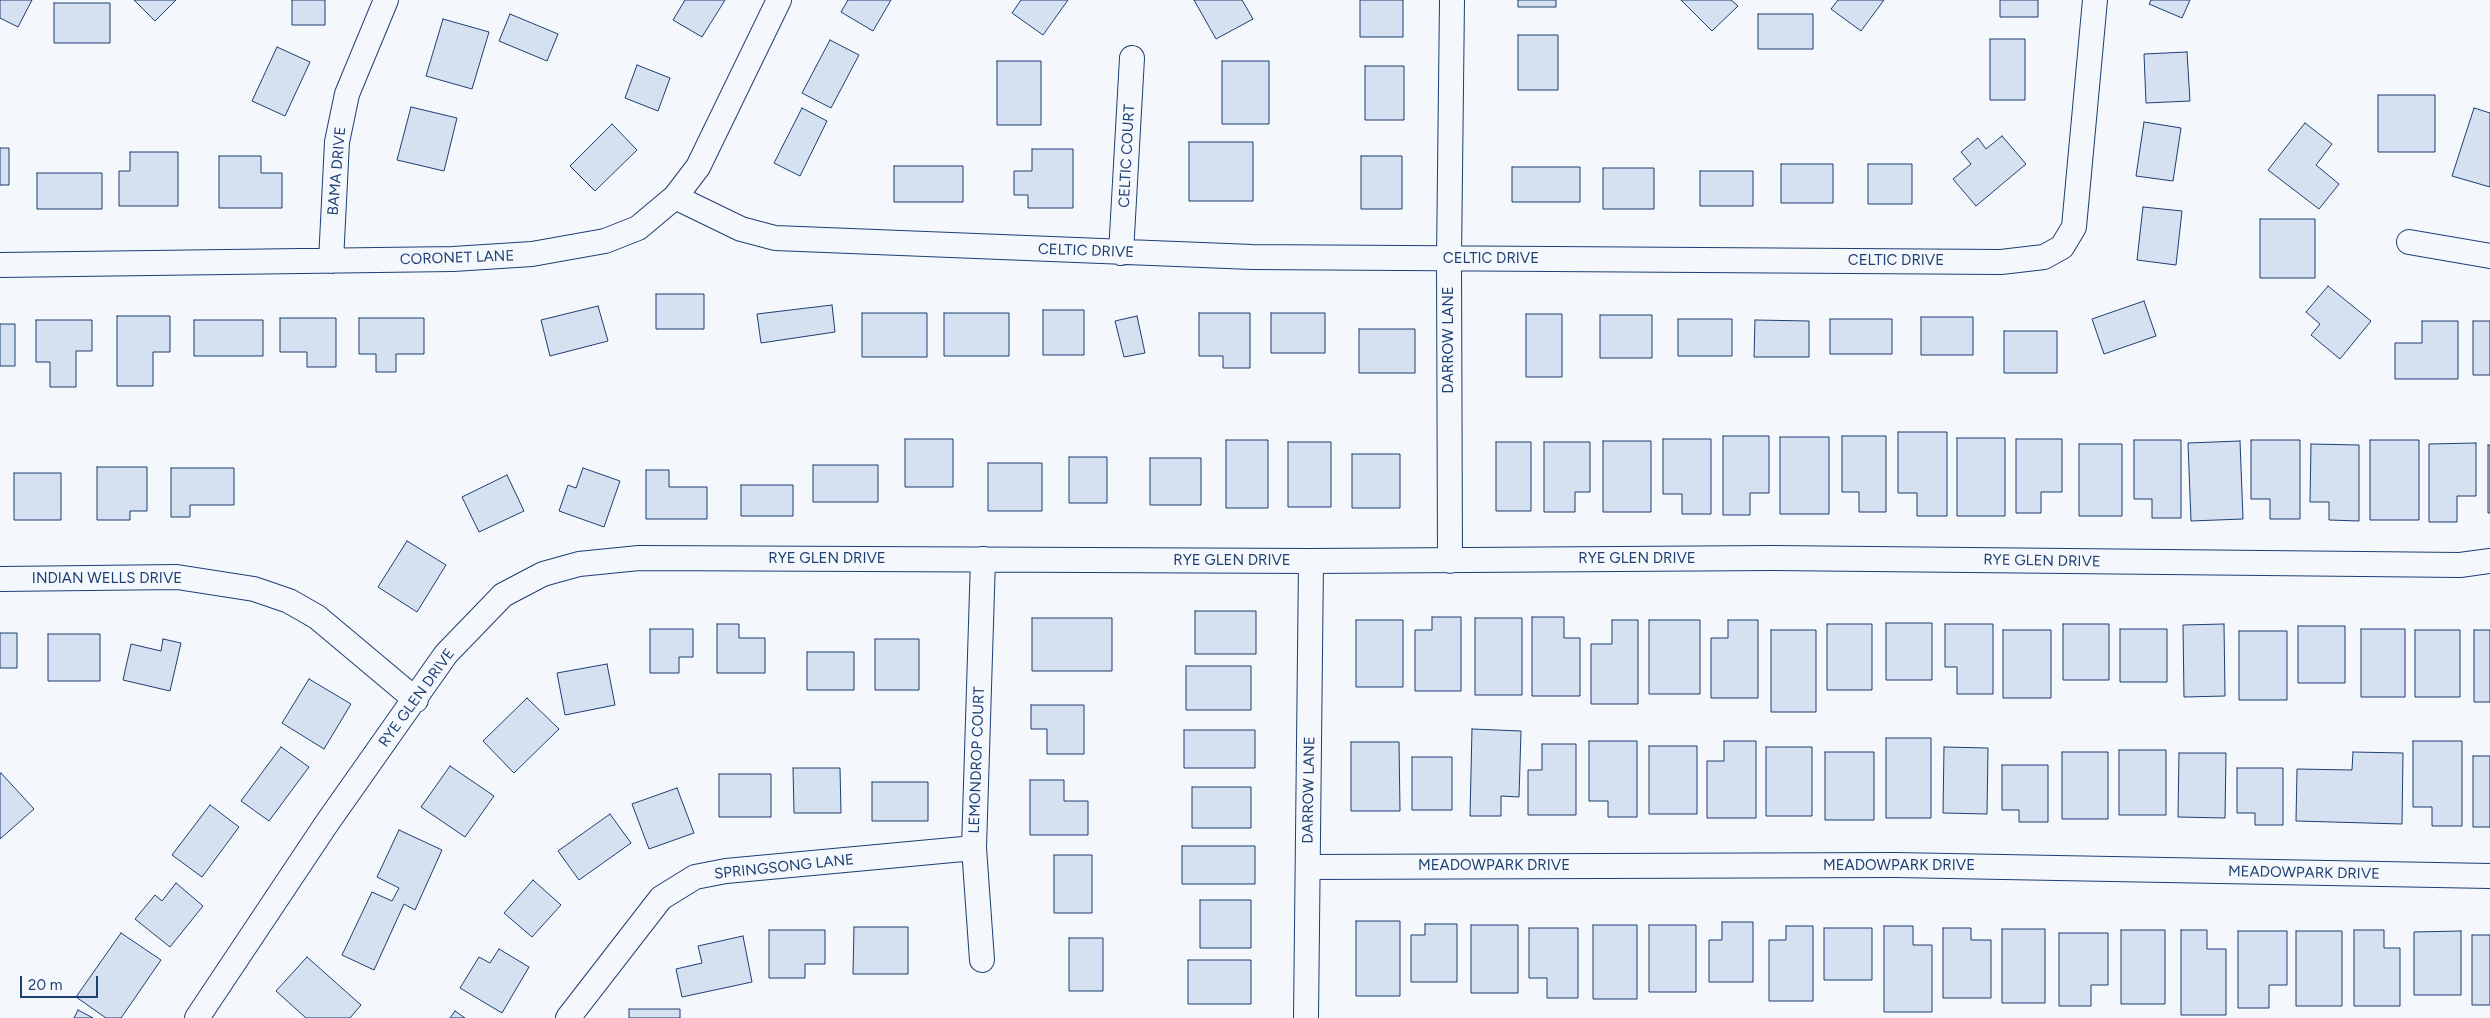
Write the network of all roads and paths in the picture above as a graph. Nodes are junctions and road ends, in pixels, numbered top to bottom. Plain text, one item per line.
1 (386, 0) edge
2 (779, 0) edge
3 (1452, 0) edge
4 (2095, 0) edge
5 (1132, 58) dead end
6 (675, 196) junction
7 (2409, 242) dead end
8 (1121, 253) junction
9 (2490, 256) edge
10 (1449, 259) junction
11 (331, 261) junction
12 (0, 265) edge
13 (983, 560) junction
14 (1311, 561) junction
15 (1450, 561) junction
16 (2490, 561) edge
17 (0, 579) edge
18 (416, 700) junction
19 (974, 848) junction
20 (1308, 867) junction
21 (2490, 876) edge
22 (982, 960) dead end
23 (197, 1018) edge
24 (568, 1018) edge
25 (1306, 1018) edge

1 - 11 street, BAMA DRIVE
2 - 6 street, CORONET LANE
3 - 10 street, DARROW LANE
4 - 10 street, CELTIC DRIVE
5 - 8 street, CELTIC COURT
6 - 8 street, CELTIC DRIVE
6 - 11 street, CORONET LANE
7 - 9 street
8 - 10 street, CELTIC DRIVE
10 - 15 street, DARROW LANE
11 - 12 street, CORONET LANE
13 - 14 street, RYE GLEN DRIVE
13 - 18 street, RYE GLEN DRIVE
13 - 19 street, LEMONDROP COURT
14 - 15 street, RYE GLEN DRIVE
14 - 20 street, DARROW LANE
15 - 16 street, RYE GLEN DRIVE
17 - 18 street, INDIAN WELLS DRIVE
18 - 23 street, RYE GLEN DRIVE
19 - 22 street, LEMONDROP COURT
19 - 24 street, SPRINGSONG LANE
20 - 21 street, MEADOWPARK DRIVE
20 - 25 street, DARROW LANE

